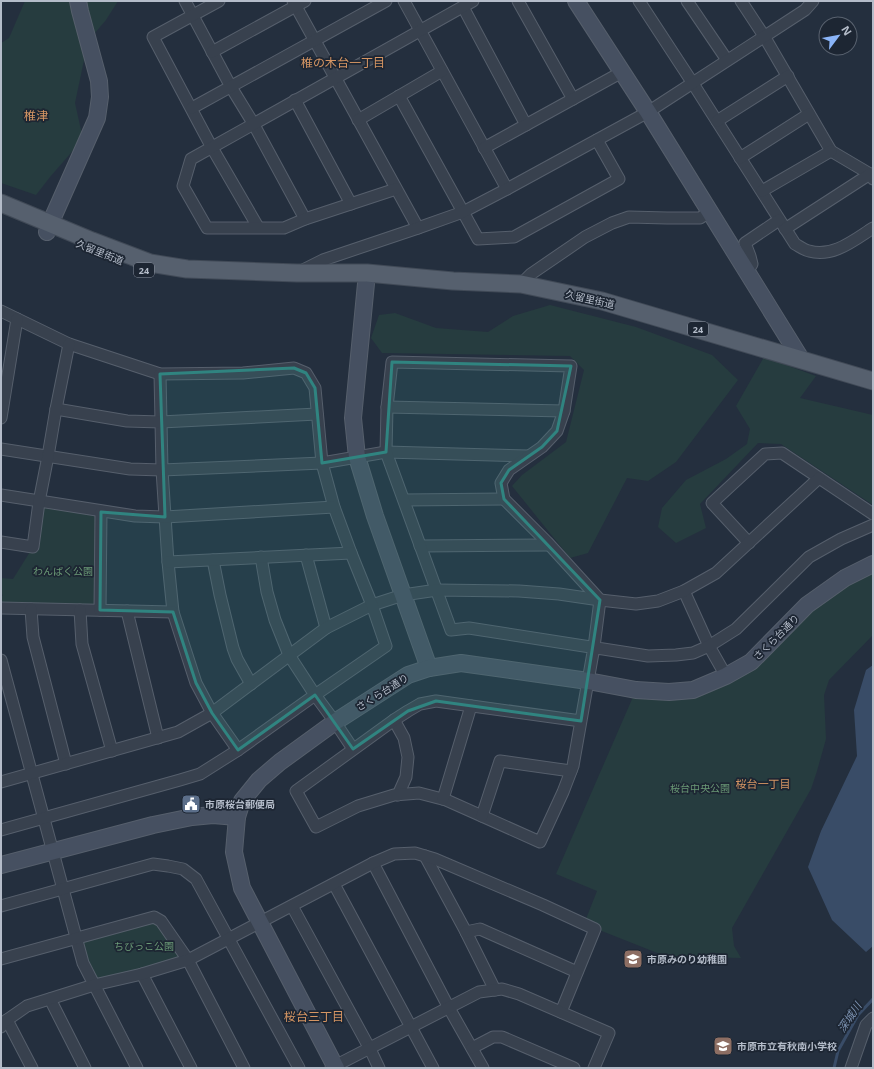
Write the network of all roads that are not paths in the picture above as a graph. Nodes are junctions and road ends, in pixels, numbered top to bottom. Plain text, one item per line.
1 (78, 1) edge
2 (185, 1) edge
3 (219, 1) edge
4 (386, 1) edge
5 (404, 1) edge
6 (473, 1) edge
7 (518, 1) edge
8 (576, 1) edge
9 (639, 1) edge
10 (687, 1) edge
11 (741, 1) edge
12 (813, 1) edge
13 (298, 3) edge
14 (463, 7) junction
15 (193, 16) junction
16 (420, 30) junction
17 (764, 36) junction
18 (315, 40) junction
19 (212, 52) junction
20 (727, 60) junction
21 (442, 72) junction
22 (622, 72) junction
23 (788, 76) junction
24 (335, 78) junction
25 (692, 82) junction
26 (231, 87) junction
27 (399, 96) junction
28 (573, 99) junction
29 (295, 100) junction
30 (192, 108) junction
31 (648, 112) junction
32 (809, 114) junction
33 (358, 120) junction
34 (717, 121) junction
35 (253, 124) junction
36 (526, 125) junction
37 (597, 140) junction
38 (212, 146) junction
39 (484, 148) junction
40 (831, 151) junction
41 (740, 158) junction
42 (872, 177) edge
43 (396, 189) junction
44 (507, 189) junction
45 (762, 191) junction
46 (1, 203) edge
47 (351, 204) junction
48 (1, 212) edge
49 (463, 212) junction
50 (710, 212) junction
51 (305, 219) junction
52 (782, 224) junction
53 (48, 228) junction
54 (258, 228) junction
55 (418, 228) junction
56 (873, 228) edge
57 (747, 272) junction
58 (297, 273) junction
59 (367, 273) junction
60 (521, 284) junction
61 (1, 311) edge
62 (17, 319) junction
63 (69, 344) junction
64 (801, 359) junction
65 (160, 374) junction
66 (873, 381) edge
67 (387, 407) junction
68 (56, 409) junction
69 (564, 411) junction
70 (317, 414) junction
71 (1, 418) edge
72 (161, 422) junction
73 (1, 449) edge
74 (386, 452) junction
75 (48, 456) junction
76 (528, 456) junction
77 (357, 457) junction
78 (322, 463) junction
79 (162, 470) junction
80 (819, 478) junction
81 (1, 495) edge
82 (504, 499) junction
83 (404, 500) junction
84 (39, 502) junction
85 (334, 507) junction
86 (101, 512) junction
87 (873, 514) edge
88 (165, 517) junction
89 (873, 525) edge
90 (1, 542) edge
91 (749, 543) junction
92 (549, 545) junction
93 (420, 546) junction
94 (351, 553) junction
95 (306, 555) junction
96 (261, 557) junction
97 (213, 560) junction
98 (168, 562) junction
99 (873, 564) edge
100 (437, 590) junction
101 (684, 592) junction
102 (403, 595) junction
103 (600, 600) junction
104 (372, 605) junction
105 (1, 608) edge
106 (31, 608) junction
107 (80, 610) junction
108 (100, 610) junction
109 (127, 611) junction
110 (173, 612) junction
111 (326, 628) junction
112 (709, 646) junction
113 (594, 647) junction
114 (289, 655) junction
115 (1, 660) edge
116 (428, 668) junction
117 (726, 676) junction
118 (588, 681) junction
119 (251, 684) junction
120 (315, 695) junction
121 (471, 706) junction
122 (212, 713) junction
123 (394, 720) junction
124 (581, 721) junction
125 (335, 722) junction
126 (158, 738) junction
127 (353, 749) junction
128 (238, 750) junction
129 (112, 751) junction
130 (66, 764) junction
131 (571, 771) junction
132 (32, 773) junction
133 (1, 782) edge
134 (398, 795) junction
135 (443, 799) junction
136 (237, 816) junction
137 (482, 816) junction
138 (44, 818) junction
139 (1, 830) edge
140 (52, 851) junction
141 (425, 856) junction
142 (374, 863) junction
143 (1, 865) edge
144 (334, 884) junction
145 (62, 889) junction
146 (1, 906) edge
147 (292, 906) junction
148 (260, 922) junction
149 (466, 932) junction
150 (76, 938) junction
151 (229, 939) junction
152 (1, 959) edge
153 (188, 960) junction
154 (577, 972) junction
155 (142, 974) junction
156 (94, 985) junction
157 (495, 990) junction
158 (50, 999) junction
159 (449, 1008) junction
160 (561, 1012) junction
161 (873, 1018) edge
162 (4, 1023) edge
163 (410, 1028) junction
164 (472, 1048) junction
165 (370, 1049) junction
166 (334, 1067) edge
167 (32, 1068) edge
168 (85, 1068) edge
169 (137, 1068) edge
170 (191, 1068) edge
171 (244, 1068) edge
172 (299, 1068) edge
173 (379, 1068) edge
174 (432, 1068) edge
175 (483, 1068) edge
176 (574, 1068) edge
177 (594, 1068) edge
178 (851, 1068) edge

1 - 53 street
2 - 15 street
3 - 15 street
4 - 18 street
5 - 16 street
6 - 14 street
7 - 28 street
8 - 22 street
9 - 25 street
10 - 20 street
11 - 17 street
12 - 17 street
13 - 18 street
13 - 19 street
14 - 16 street
14 - 36 street
15 - 19 street
15 - 30 street
16 - 21 street
16 - 24 street
17 - 20 street
17 - 23 street
18 - 24 street
18 - 26 street
19 - 26 street
20 - 25 street
21 - 27 street
21 - 39 street
22 - 28 street
22 - 31 street
23 - 32 street
23 - 34 street
24 - 29 street
24 - 33 street
25 - 31 street
25 - 34 street
26 - 30 street
26 - 35 street
27 - 33 street
27 - 49 street
28 - 36 street
29 - 35 street
29 - 47 street
30 - 38 street
31 - 37 street
31 - 50 street
32 - 40 street
32 - 41 street
33 - 43 street
34 - 41 street
35 - 38 street
35 - 51 street
36 - 39 street
37 - 44 street
37 - 49 street
38 - 54 street
38 - 54 street
39 - 44 street
40 - 42 street
40 - 45 street
41 - 45 street
42 - 52 street
43 - 47 street
43 - 55 street
44 - 49 street
45 - 52 street
46 - 53 main road, 久留里街道 / 24
47 - 51 street
48 - 53 main road, 久留里街道 / 24
49 - 55 street
50 - 57 street
50 - 60 street
51 - 54 street
52 - 56 street
52 - 57 street
53 - 58 main road, 久留里街道 / 24
55 - 58 street
57 - 64 street
58 - 59 main road, 久留里街道 / 24
59 - 60 main road, 久留里街道 / 24
59 - 77 street
60 - 64 main road, 久留里街道 / 24
61 - 62 street
62 - 63 street
62 - 71 street
63 - 65 street
63 - 68 street
64 - 66 main road, 久留里街道 / 24
65 - 70 street
65 - 72 street
67 - 69 street
67 - 69 street
67 - 74 street
68 - 72 street
68 - 75 street
69 - 76 street
70 - 72 street
70 - 78 street
72 - 79 street
73 - 75 street
74 - 76 street
74 - 77 street
74 - 83 street
75 - 79 street
75 - 84 street
76 - 82 street
77 - 78 street
77 - 102 street
78 - 79 street
78 - 85 street
79 - 88 street
80 - 87 street
80 - 91 street
80 - 91 street
81 - 84 street
82 - 83 street
82 - 92 street
83 - 93 street
84 - 86 street
84 - 90 street
85 - 88 street
85 - 94 street
86 - 88 street
86 - 108 street
88 - 98 street
89 - 112 street
91 - 101 street
92 - 93 street
92 - 103 street
93 - 100 street
94 - 95 street
94 - 104 street
95 - 96 street
95 - 111 street
96 - 97 street
96 - 114 street
97 - 98 street
97 - 119 street
98 - 110 street
99 - 117 street, さくら台通り
100 - 102 street
100 - 103 street
100 - 113 street
101 - 103 street
101 - 112 street
102 - 104 street
102 - 116 street
103 - 113 street
104 - 111 street
104 - 120 street
105 - 106 street
106 - 107 street
106 - 130 street
107 - 108 street
107 - 129 street
108 - 109 street
109 - 110 street
109 - 126 street
110 - 122 street
111 - 114 street
112 - 113 street
112 - 117 street
113 - 118 street
114 - 119 street
114 - 120 street
115 - 132 street
116 - 118 street, さくら台通り
116 - 125 street, さくら台通り
117 - 118 street, さくら台通り
118 - 124 street
119 - 122 street
120 - 125 street
120 - 128 street
121 - 123 street
121 - 124 street
121 - 135 street
122 - 126 street
122 - 128 street
123 - 127 street
123 - 134 street
124 - 131 street
125 - 127 street
125 - 136 street, さくら台通り
126 - 129 street
127 - 134 street
128 - 138 street
129 - 130 street
130 - 132 street
131 - 137 street
131 - 137 street
132 - 133 street
132 - 138 street
134 - 135 street
135 - 137 street
136 - 140 street
136 - 148 street, さくら台通り
138 - 139 street
138 - 140 street
140 - 143 street
140 - 145 street
141 - 142 street
141 - 149 street
141 - 154 street
142 - 144 street
142 - 159 street
144 - 147 street
144 - 163 street
145 - 146 street
145 - 150 street
145 - 151 street
147 - 148 street
147 - 165 street
148 - 151 street
148 - 166 street, さくら台通り
149 - 154 street
149 - 157 street
150 - 152 street
150 - 153 street
150 - 156 street
151 - 153 street
151 - 172 street
153 - 155 street
153 - 171 street
154 - 160 street
155 - 156 street
155 - 170 street
156 - 158 street
156 - 169 street
157 - 159 street
157 - 160 street
158 - 162 street
158 - 168 street
159 - 163 street
159 - 164 street
160 - 177 street
161 - 178 street
162 - 167 street
163 - 165 street
163 - 174 street
164 - 175 street
164 - 176 street
165 - 166 street
165 - 173 street

